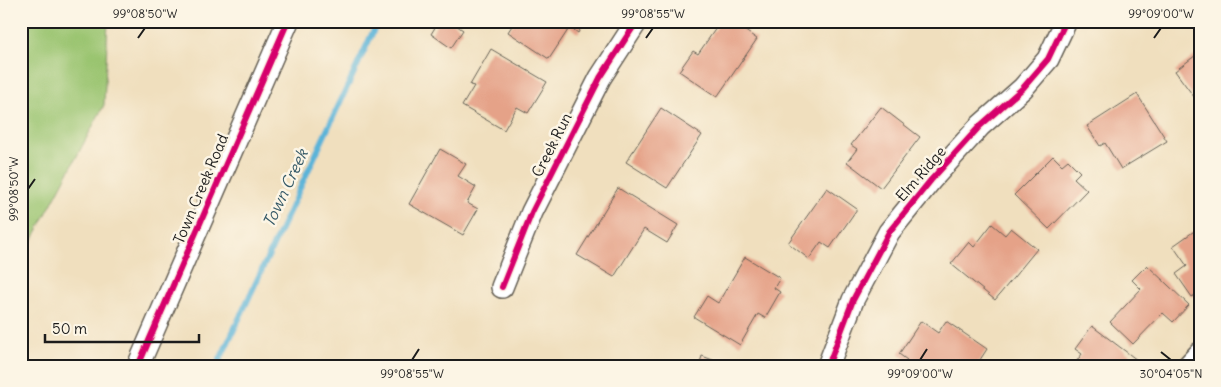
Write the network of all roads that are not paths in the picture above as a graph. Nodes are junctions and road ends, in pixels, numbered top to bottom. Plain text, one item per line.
1 (288, 21) edge
2 (637, 21) edge
3 (1066, 21) edge
4 (502, 287) dead end
5 (1200, 353) edge
6 (138, 366) edge
7 (828, 366) edge
8 (1188, 366) edge

1 - 6 street, Town Creek Road
2 - 4 street, Creek Run
3 - 7 street, Elm Ridge
5 - 8 street

